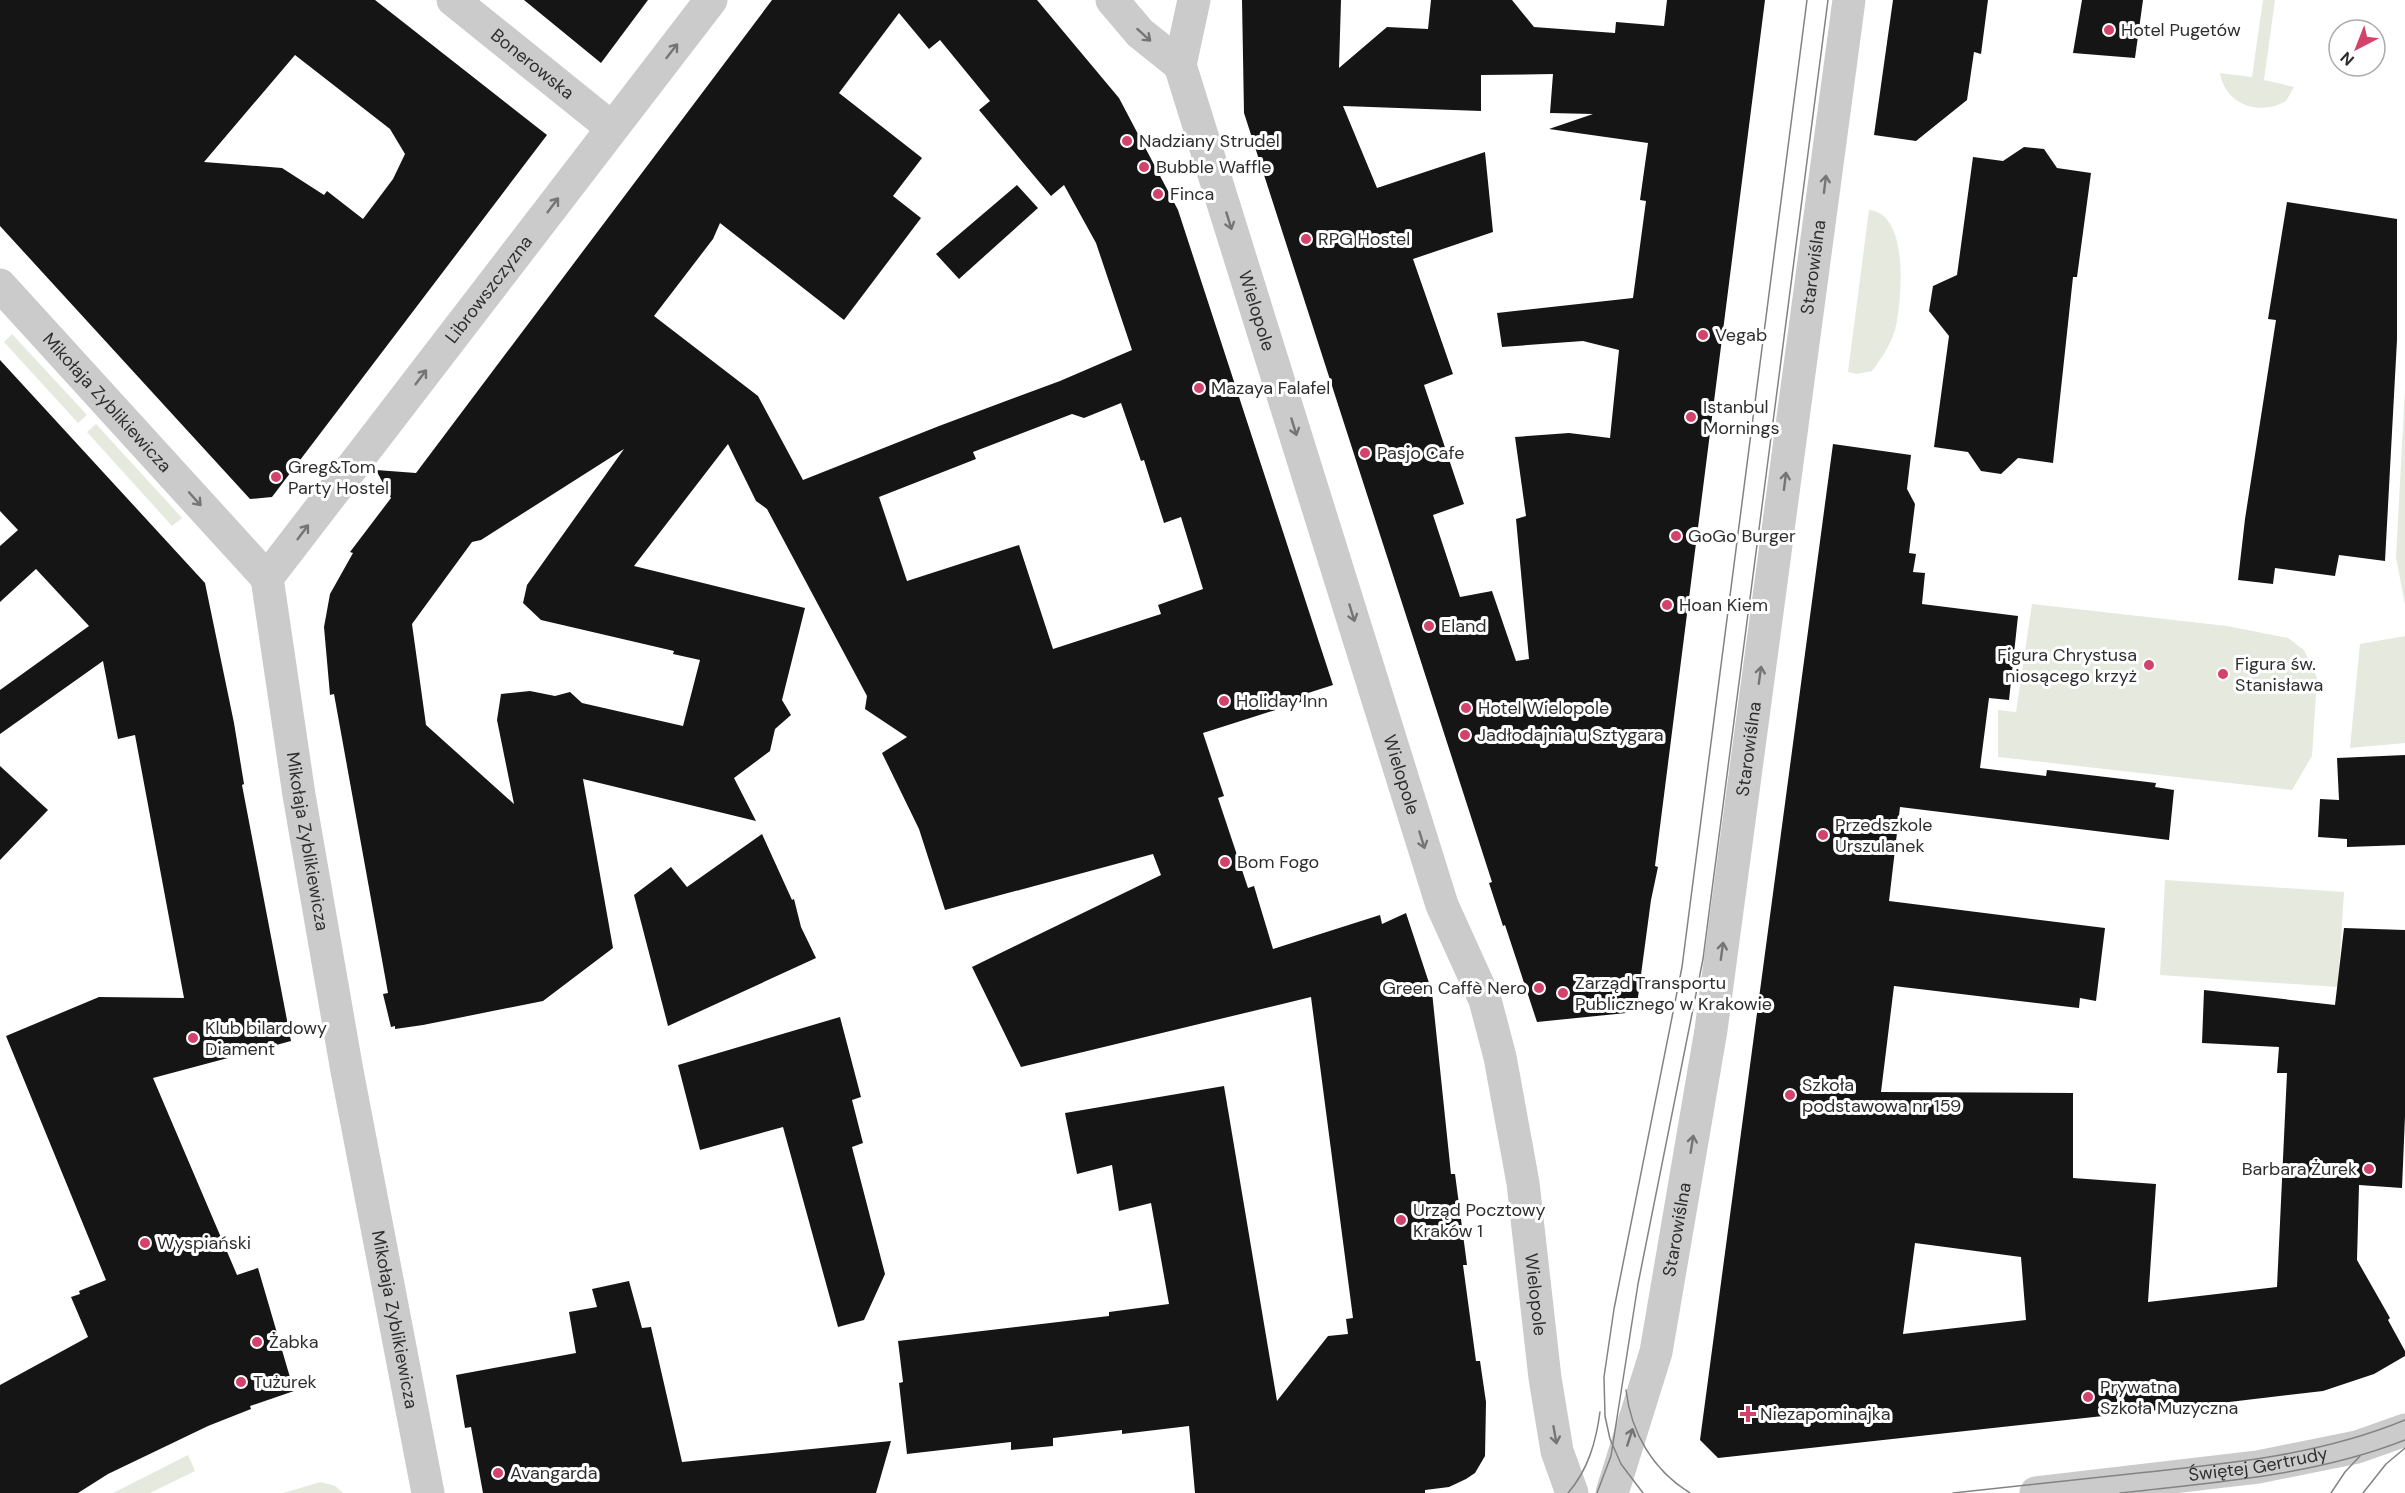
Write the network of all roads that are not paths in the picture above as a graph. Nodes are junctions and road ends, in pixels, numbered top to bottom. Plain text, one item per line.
1 (453, 0) edge
2 (711, 0) edge
3 (1112, 0) edge
4 (1194, 0) edge
5 (1849, 0) edge
6 (1180, 65) junction
7 (612, 128) junction
8 (0, 285) edge
9 (267, 578) junction
10 (2405, 1430) edge
11 (2265, 1480) edge
12 (428, 1493) edge
13 (1572, 1493) edge
14 (1612, 1493) edge
15 (2036, 1493) edge

1 - 7 street, Bonerowska
7 -> 2 street, Librowszczyzna
3 -> 6 street
4 - 6 street, Wielopole
14 -> 5 street, Starowiślna
6 -> 13 street, Wielopole
9 -> 7 street, Librowszczyzna
8 -> 9 street, Mikołaja Zyblikiewicza
9 - 12 street, Mikołaja Zyblikiewicza
10 - 11 street, Świętej Gertrudy
11 - 15 street, Świętej Gertrudy

